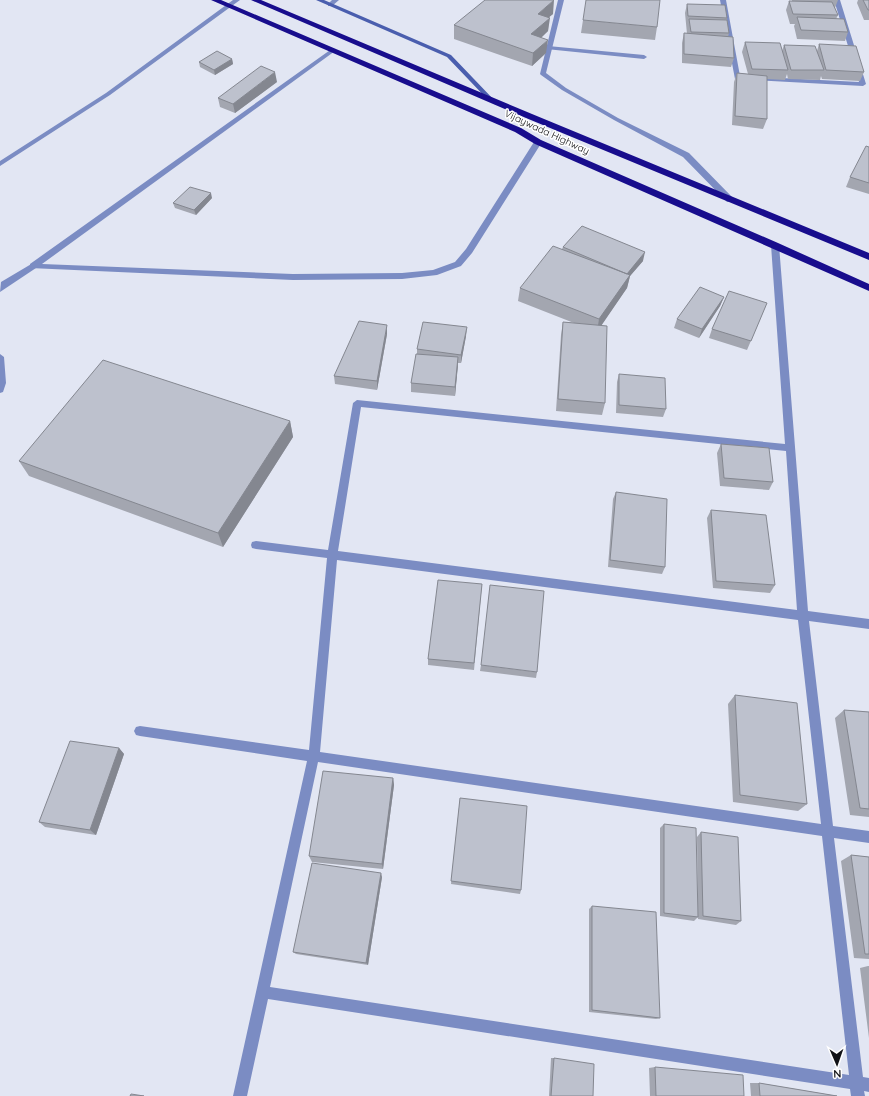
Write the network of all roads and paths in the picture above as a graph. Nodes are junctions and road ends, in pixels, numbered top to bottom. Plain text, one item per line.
1 (215, 0) edge
2 (237, 0) edge
3 (255, 0) edge
4 (319, 0) edge
5 (336, 0) edge
6 (561, 0) edge
7 (723, 0) edge
8 (837, 0) edge
9 (330, 5) junction
10 (228, 6) junction
11 (548, 48) junction
12 (333, 50) junction
13 (644, 57) dead end
14 (492, 100) junction
15 (529, 116) junction
16 (518, 130) junction
17 (538, 142) junction
18 (0, 164) edge
19 (730, 200) junction
20 (774, 244) junction
21 (869, 257) edge
22 (34, 266) junction
23 (0, 288) edge
24 (869, 288) edge
25 (0, 357) edge
26 (0, 390) edge
27 (789, 448) junction
28 (256, 545) dead end
29 (332, 556) junction
30 (803, 616) junction
31 (869, 624) edge
32 (140, 731) dead end
33 (314, 756) junction
34 (827, 831) junction
35 (869, 837) edge
36 (262, 992) junction
37 (861, 1088) edge
38 (240, 1096) edge

1 - 10 highway, Vijaywada Highway
2 - 10 street
3 - 14 highway, Vijaywada Highway
4 - 9 street
5 - 9 street
6 - 11 street
7 - 8 street
9 - 14 street
10 - 12 highway, Vijaywada Highway
10 - 18 street
11 - 13 street
11 - 19 street
12 - 16 highway, Vijaywada Highway
12 - 22 street
14 - 15 highway, Vijaywada Highway
15 - 16 highway
15 - 19 highway, Vijaywada Highway
16 - 17 highway, Vijaywada Highway
17 - 20 highway, Vijaywada Highway
17 - 22 street
19 - 21 highway, Vijaywada Highway
20 - 24 highway, Vijaywada Highway
20 - 27 street
22 - 23 street
25 - 26 street
27 - 29 street
27 - 30 street
28 - 29 street
29 - 30 street
29 - 33 street
30 - 31 street
30 - 34 street
32 - 33 street
33 - 34 street
33 - 36 street
34 - 35 street
34 - 37 street
36 - 37 street
36 - 38 street

